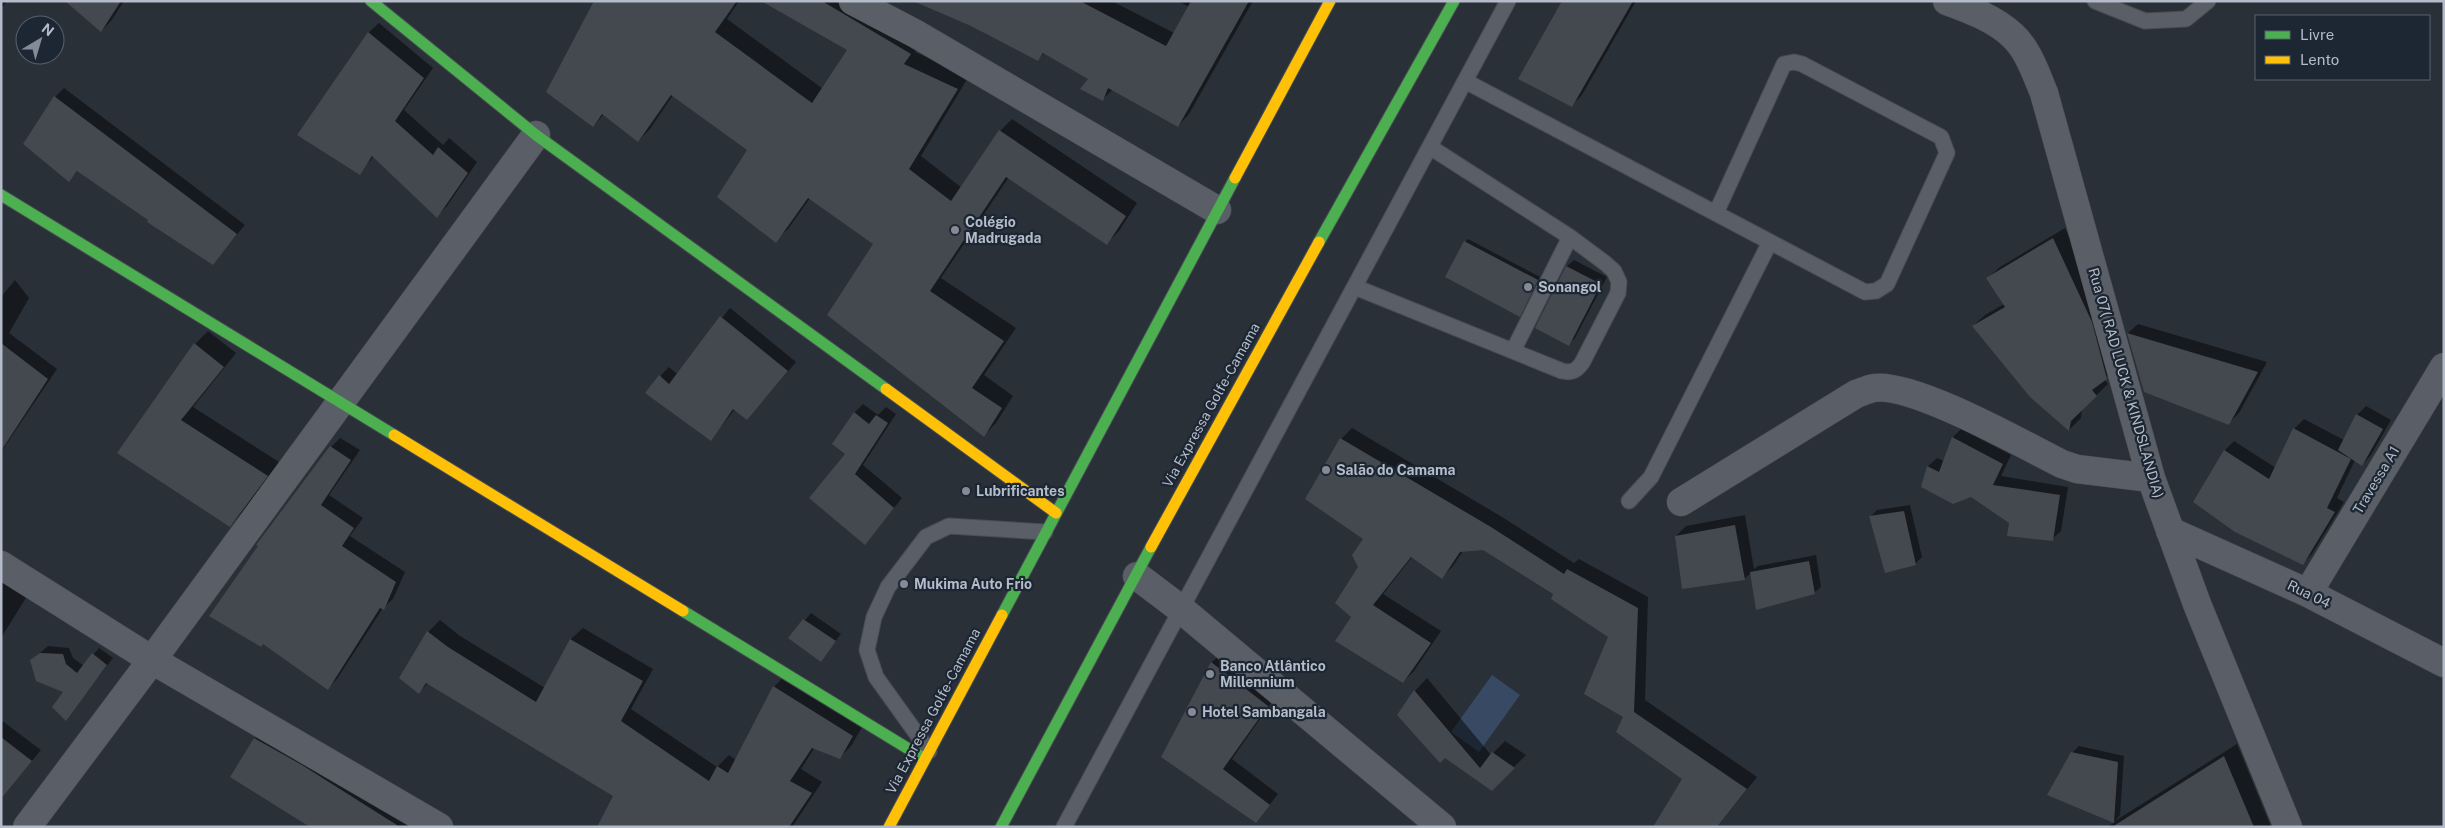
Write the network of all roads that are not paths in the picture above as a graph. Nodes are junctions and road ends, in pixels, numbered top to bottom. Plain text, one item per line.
1 (853, 1) edge
2 (1330, 1) edge
3 (1454, 1) edge
4 (1508, 1) edge
5 (1947, 1) edge
6 (2095, 1) edge
7 (2208, 1) edge
8 (386, 6) edge
9 (1466, 81) junction
10 (536, 134) junction
11 (1430, 147) junction
12 (1, 195) edge
13 (1217, 210) junction
14 (1716, 213) junction
15 (1570, 237) junction
16 (1770, 242) junction
17 (1355, 287) junction
18 (1513, 351) junction
19 (2444, 367) edge
20 (340, 400) junction
21 (2151, 478) junction
22 (1629, 501) dead end
23 (1681, 502) dead end
24 (1056, 513) junction
25 (2170, 531) junction
26 (1045, 532) junction
27 (1, 565) edge
28 (1137, 576) junction
29 (2308, 593) junction
30 (1182, 610) junction
31 (152, 660) junction
32 (2444, 663) edge
33 (927, 755) junction
34 (27, 827) edge
35 (439, 827) edge
36 (889, 827) edge
37 (1001, 827) edge
38 (1064, 827) edge
39 (1442, 827) edge
40 (2288, 827) edge

1 - 13 street
2 - 13 main road, Via Expressa Golfe-Camama
3 - 28 main road, Via Expressa Golfe-Camama
4 - 9 lane
5 - 21 street, Rua 07( RAD LUCK & KINDSLANDIA)
6 - 7 lane
8 - 10 main road
9 - 11 lane
9 - 14 lane
10 - 20 street
10 - 24 main road
11 - 15 lane
11 - 17 lane
12 - 20 main road
13 - 24 main road, Via Expressa Golfe-Camama
14 - 16 lane
14 - 16 lane
15 - 18 lane
15 - 18 lane
16 - 22 lane
17 - 18 lane
17 - 30 lane
19 - 29 street, Travessa A1
20 - 31 street
20 - 33 main road
21 - 23 street
21 - 25 street, Rua 07( RAD LUCK & KINDSLANDIA)
24 - 26 main road, Via Expressa Golfe-Camama
25 - 29 street, Rua 04
25 - 40 street, Rua 07( RAD LUCK & KINDSLANDIA)
26 - 33 main road, Via Expressa Golfe-Camama
26 - 33 lane
27 - 31 street
28 - 30 street
28 - 37 main road, Via Expressa Golfe-Camama
29 - 32 street, Rua 04
30 - 38 lane
30 - 39 street
31 - 34 street
31 - 35 street
33 - 36 main road, Via Expressa Golfe-Camama

